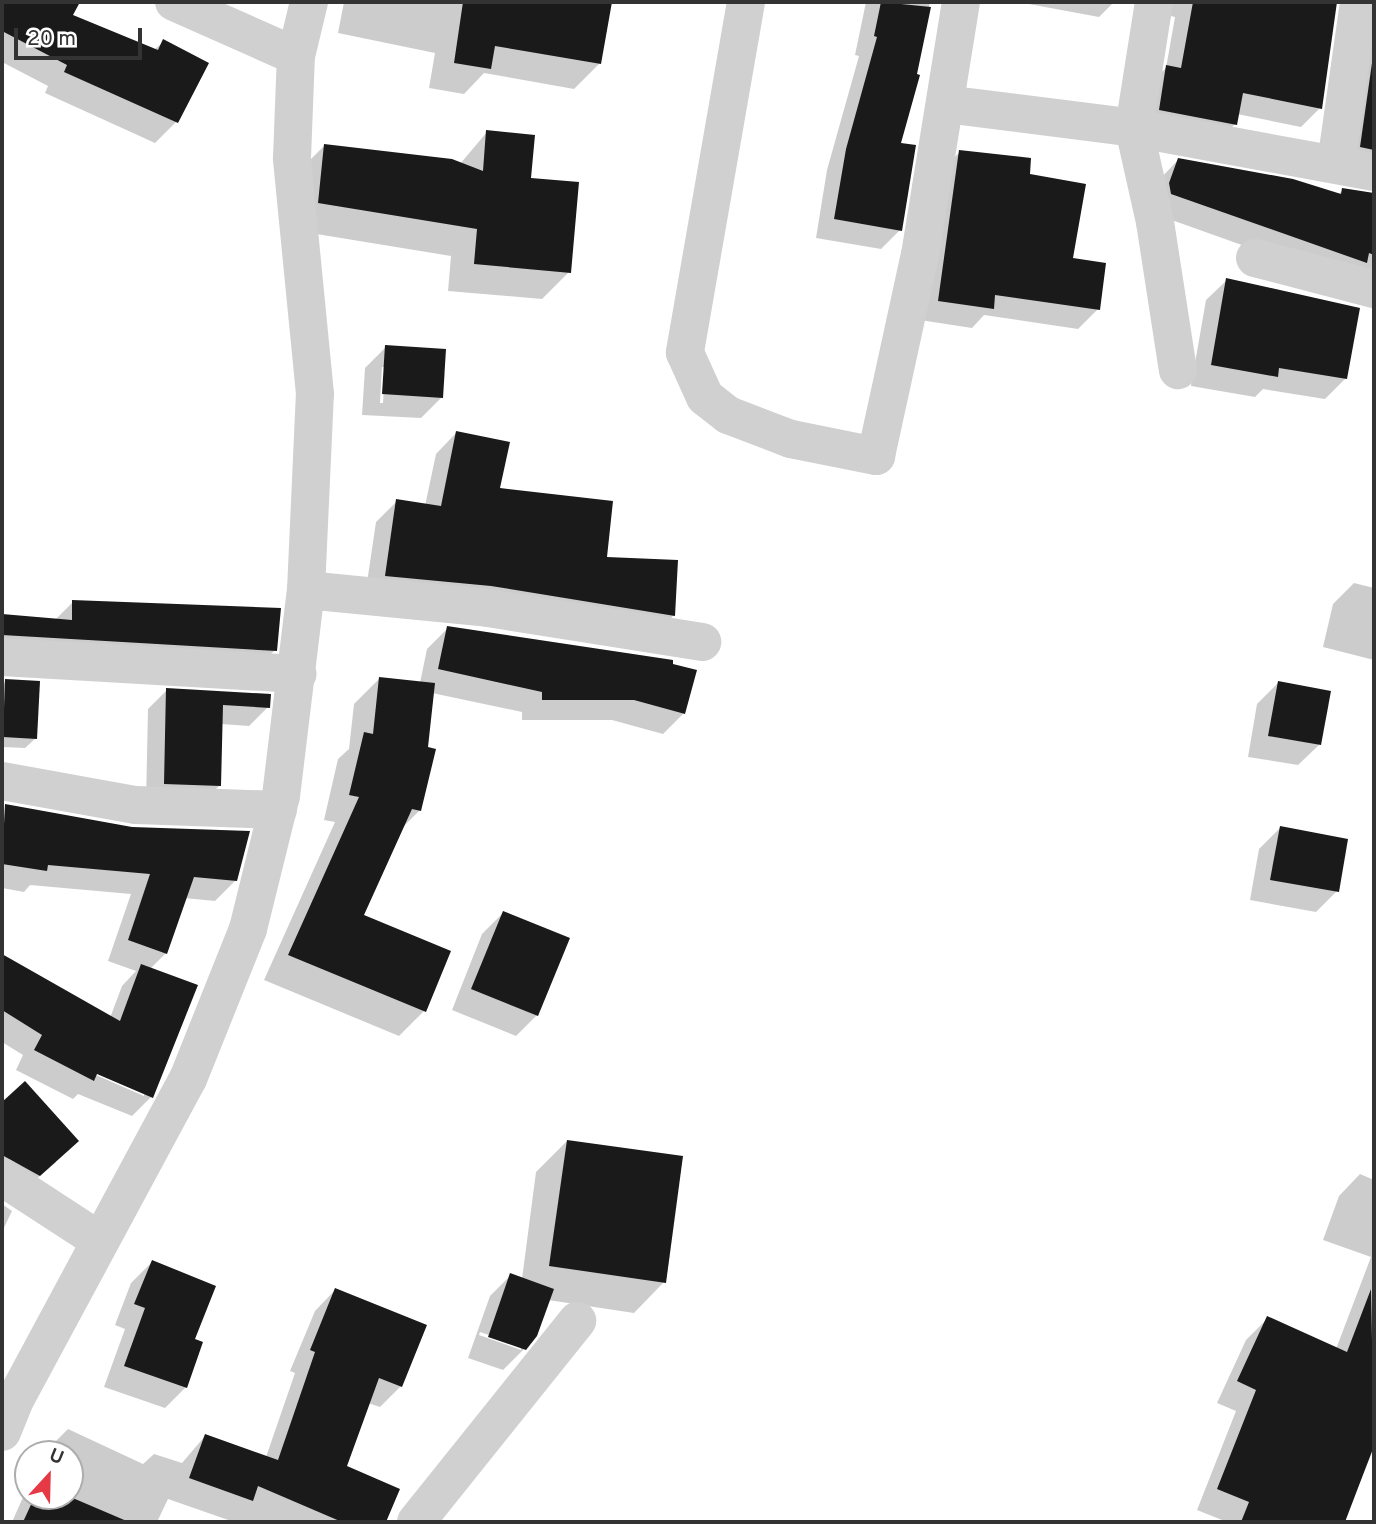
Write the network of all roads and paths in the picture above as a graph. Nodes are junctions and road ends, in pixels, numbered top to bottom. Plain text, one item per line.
1 (174, 2) edge
2 (309, 2) edge
3 (746, 2) edge
4 (961, 2) edge
5 (1154, 2) edge
6 (1359, 2) edge
7 (296, 56) junction
8 (945, 104) junction
9 (1134, 128) junction
10 (1336, 164) junction
11 (1374, 172) edge
12 (1255, 258) dead end
13 (1374, 289) edge
14 (1178, 370) dead end
15 (306, 590) junction
16 (702, 642) dead end
17 (2, 657) edge
18 (298, 674) junction
19 (2, 781) edge
20 (278, 810) junction
21 (2, 1177) edge
22 (100, 1241) junction
23 (577, 1321) dead end
24 (2, 1432) edge
25 (416, 1522) edge

1 - 7 street
2 - 7 street
3 - 8 street
4 - 8 street
5 - 9 street
6 - 10 street
7 - 15 street
8 - 9 street
9 - 10 street
9 - 14 street
10 - 11 street
12 - 13 street
15 - 16 street
15 - 18 street
17 - 18 street
18 - 20 street
19 - 20 street
20 - 22 street
21 - 22 street
22 - 24 street
23 - 25 street

